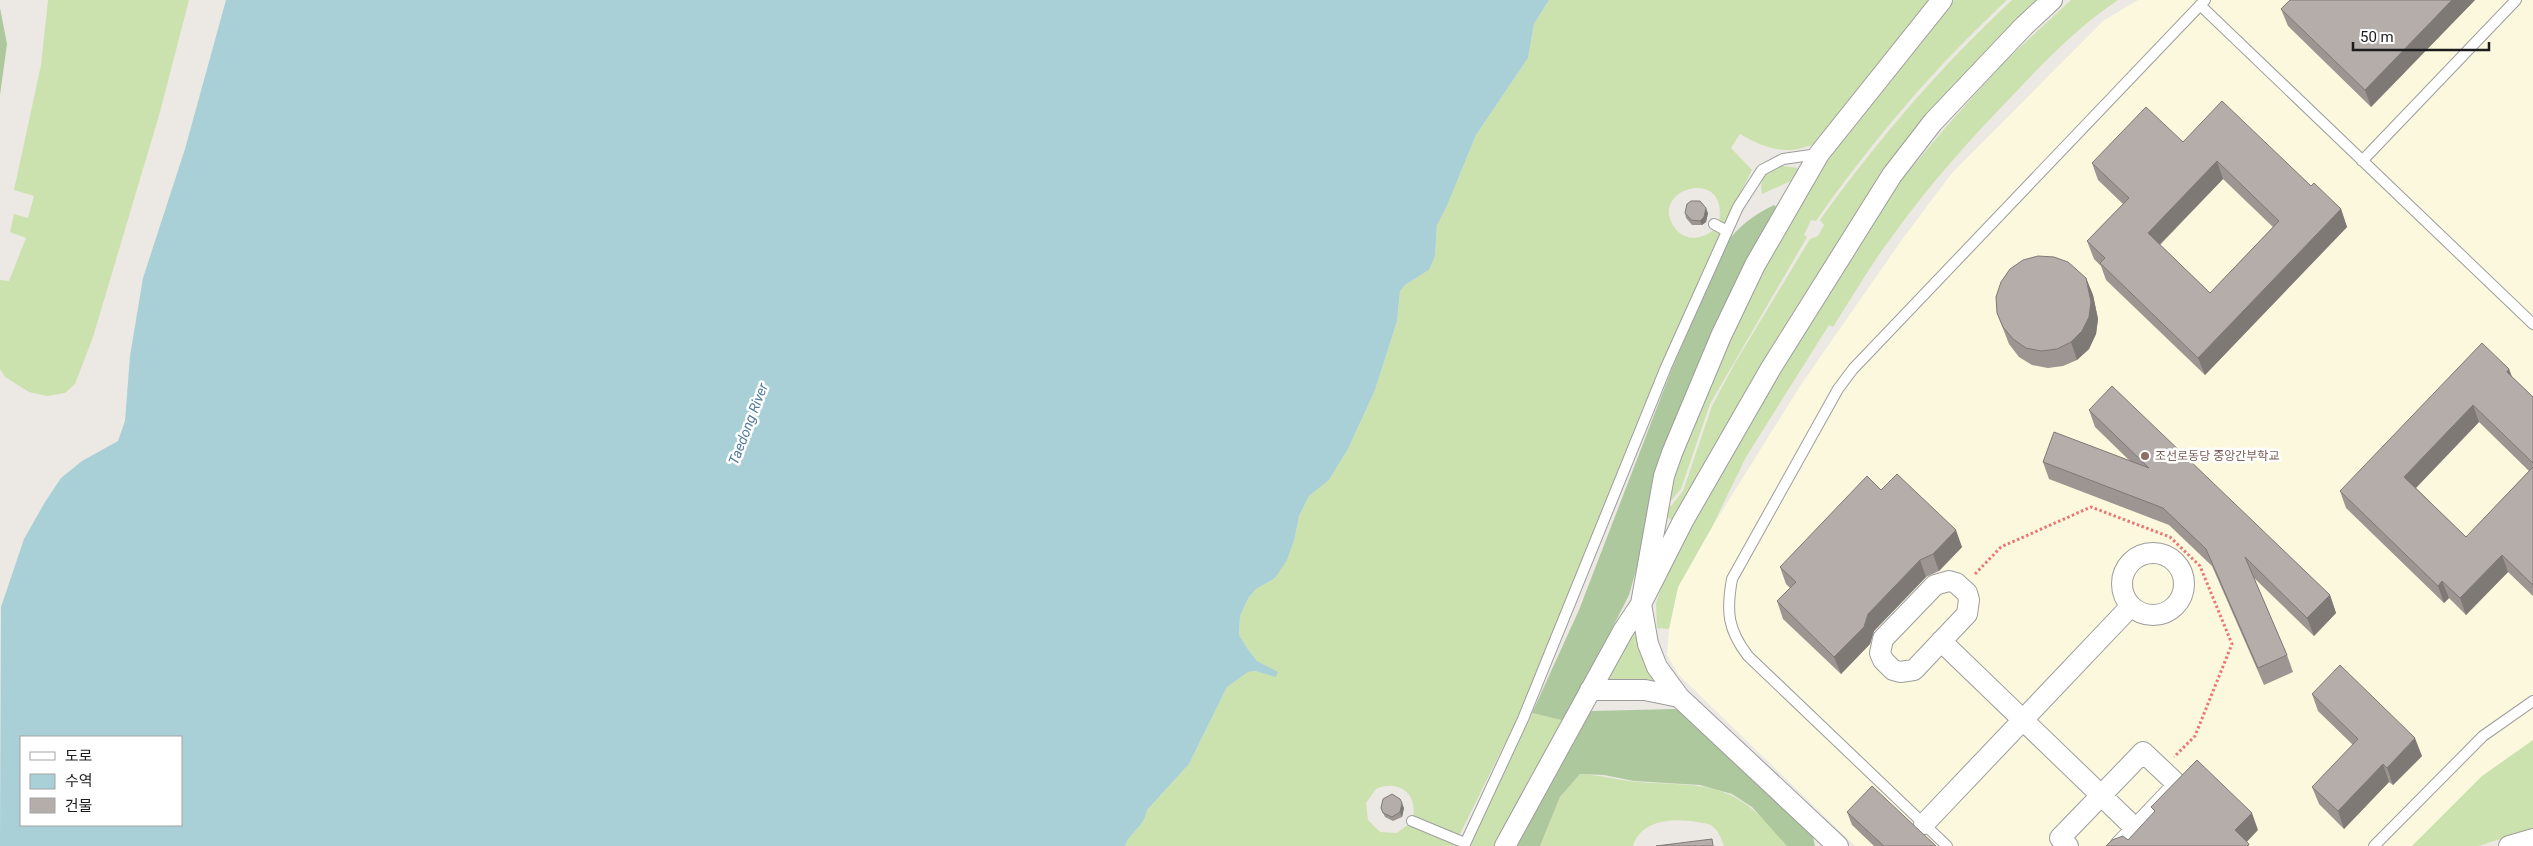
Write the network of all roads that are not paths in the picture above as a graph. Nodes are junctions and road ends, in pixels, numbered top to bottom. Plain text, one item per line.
1 (1942, 0) edge
2 (2052, 0) edge
3 (2516, 0) edge
4 (2203, 3) edge
5 (1819, 154) junction
6 (2362, 161) junction
7 (1714, 224) dead end
8 (1727, 231) junction
9 (2533, 324) edge
10 (1641, 604) junction
11 (2132, 606) junction
12 (1941, 641) junction
13 (1590, 690) junction
14 (1679, 697) junction
15 (2533, 701) edge
16 (2023, 720) junction
17 (2101, 796) junction
18 (1412, 821) dead end
19 (1924, 824) junction
20 (2136, 829) junction
21 (2533, 839) edge
22 (1464, 845) edge
23 (1505, 846) edge
24 (1838, 846) edge
25 (1947, 846) edge
26 (2068, 846) edge
27 (2120, 846) edge
28 (2374, 846) edge
29 (2509, 846) edge

1 - 5 street
2 - 10 street
3 - 6 lane
4 - 6 lane
4 - 19 lane
5 - 8 lane
5 - 10 street
6 - 9 lane
7 - 8 lane
8 - 22 lane
10 - 13 street
10 - 14 street
11 - 11 street
11 - 16 street
12 - 12 street
12 - 16 street
13 - 14 street
13 - 23 street
14 - 24 street
15 - 28 lane
16 - 17 street
16 - 19 street
17 - 20 street
17 - 20 street
17 - 26 street
18 - 22 lane
19 - 25 lane
20 - 27 street
21 - 29 street

